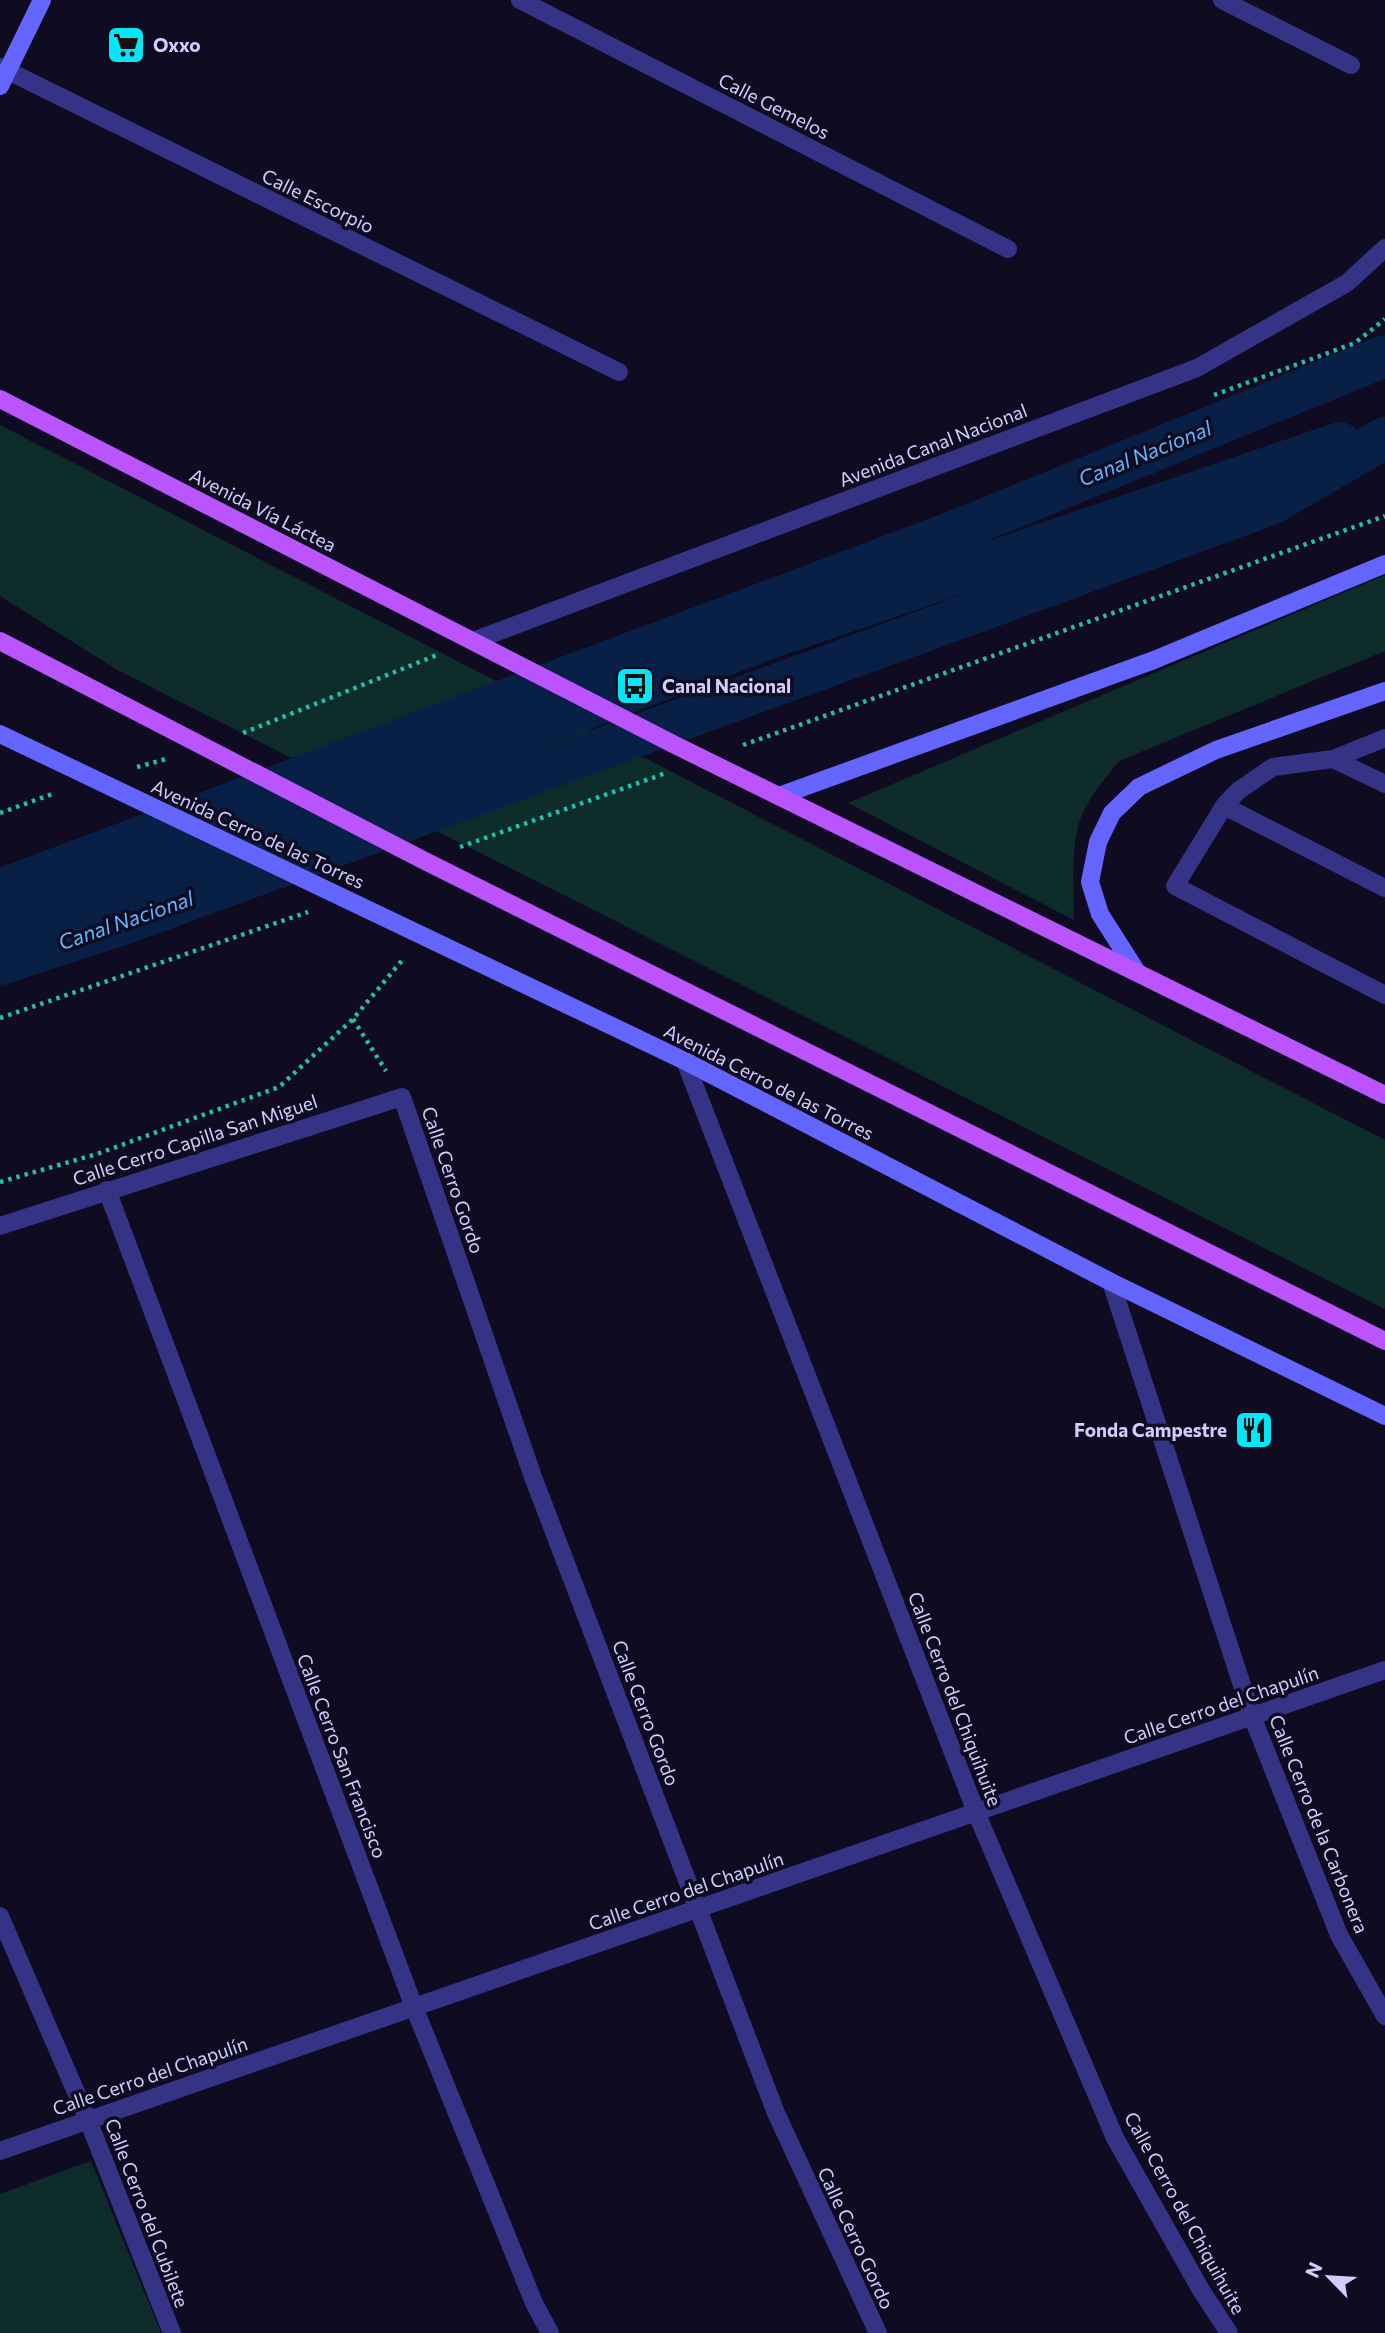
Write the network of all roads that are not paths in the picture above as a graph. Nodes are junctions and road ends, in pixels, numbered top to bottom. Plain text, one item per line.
1 (43, 0) edge
2 (520, 0) edge
3 (1222, 0) edge
4 (1351, 65) dead end
5 (2, 74) edge
6 (1009, 248) dead end
7 (1385, 248) edge
8 (618, 372) dead end
9 (0, 399) edge
10 (1385, 564) edge
11 (473, 640) junction
12 (0, 641) edge
13 (1385, 691) edge
14 (0, 734) edge
15 (1385, 738) edge
16 (1333, 759) junction
17 (1385, 784) edge
18 (779, 796) junction
19 (1224, 806) junction
20 (1385, 888) edge
21 (1138, 972) junction
22 (1385, 995) edge
23 (685, 1061) junction
24 (1385, 1095) edge
25 (402, 1097) joint
26 (107, 1190) junction
27 (0, 1226) edge
28 (1111, 1282) junction
29 (1385, 1340) edge
30 (1385, 1416) edge
31 (1385, 1670) edge
32 (1252, 1716) junction
33 (976, 1812) junction
34 (699, 1908) junction
35 (0, 1916) edge
36 (414, 2007) junction
37 (1385, 2016) edge
38 (88, 2120) junction
39 (0, 2151) edge
40 (172, 2333) edge
41 (550, 2333) edge
42 (878, 2333) edge
43 (1229, 2333) edge

1 - 5 street
2 - 6 street, Calle Gemelos
3 - 4 street
5 - 8 street, Calle Escorpio
7 - 11 street, Avenida Canal Nacional
9 - 11 main road, Avenida Vía Láctea
10 - 18 street
11 - 18 main road, Avenida Vía Láctea
12 - 29 main road
13 - 21 street
14 - 23 street, Avenida Cerro de las Torres
15 - 16 street
16 - 17 street
16 - 19 street
18 - 21 main road
19 - 20 street
19 - 22 street
21 - 24 main road
23 - 28 street, Avenida Cerro de las Torres
23 - 33 street, Calle Cerro del Chiquihuite
25 - 26 street, Calle Cerro Capilla San Miguel
25 - 34 street, Calle Cerro Gordo
26 - 27 street, Calle Cerro Capilla San Miguel
26 - 36 street, Calle Cerro San Francisco
28 - 30 street, Avenida Cerro de las Torres
28 - 32 street, Calle Cerro de la Carbonera
31 - 32 street, Calle Cerro del Chapulín
32 - 33 street, Calle Cerro del Chapulín
32 - 37 street, Calle Cerro de la Carbonera
33 - 34 street, Calle Cerro del Chapulín
33 - 43 street, Calle Cerro del Chiquihuite
34 - 36 street, Calle Cerro del Chapulín
34 - 42 street, Calle Cerro Gordo
35 - 38 street, Calle Cerro del Cubilete
36 - 38 street, Calle Cerro del Chapulín
36 - 41 street, Calle Cerro San Francisco
38 - 39 street, Calle Cerro del Chapulín
38 - 40 street, Calle Cerro del Cubilete

